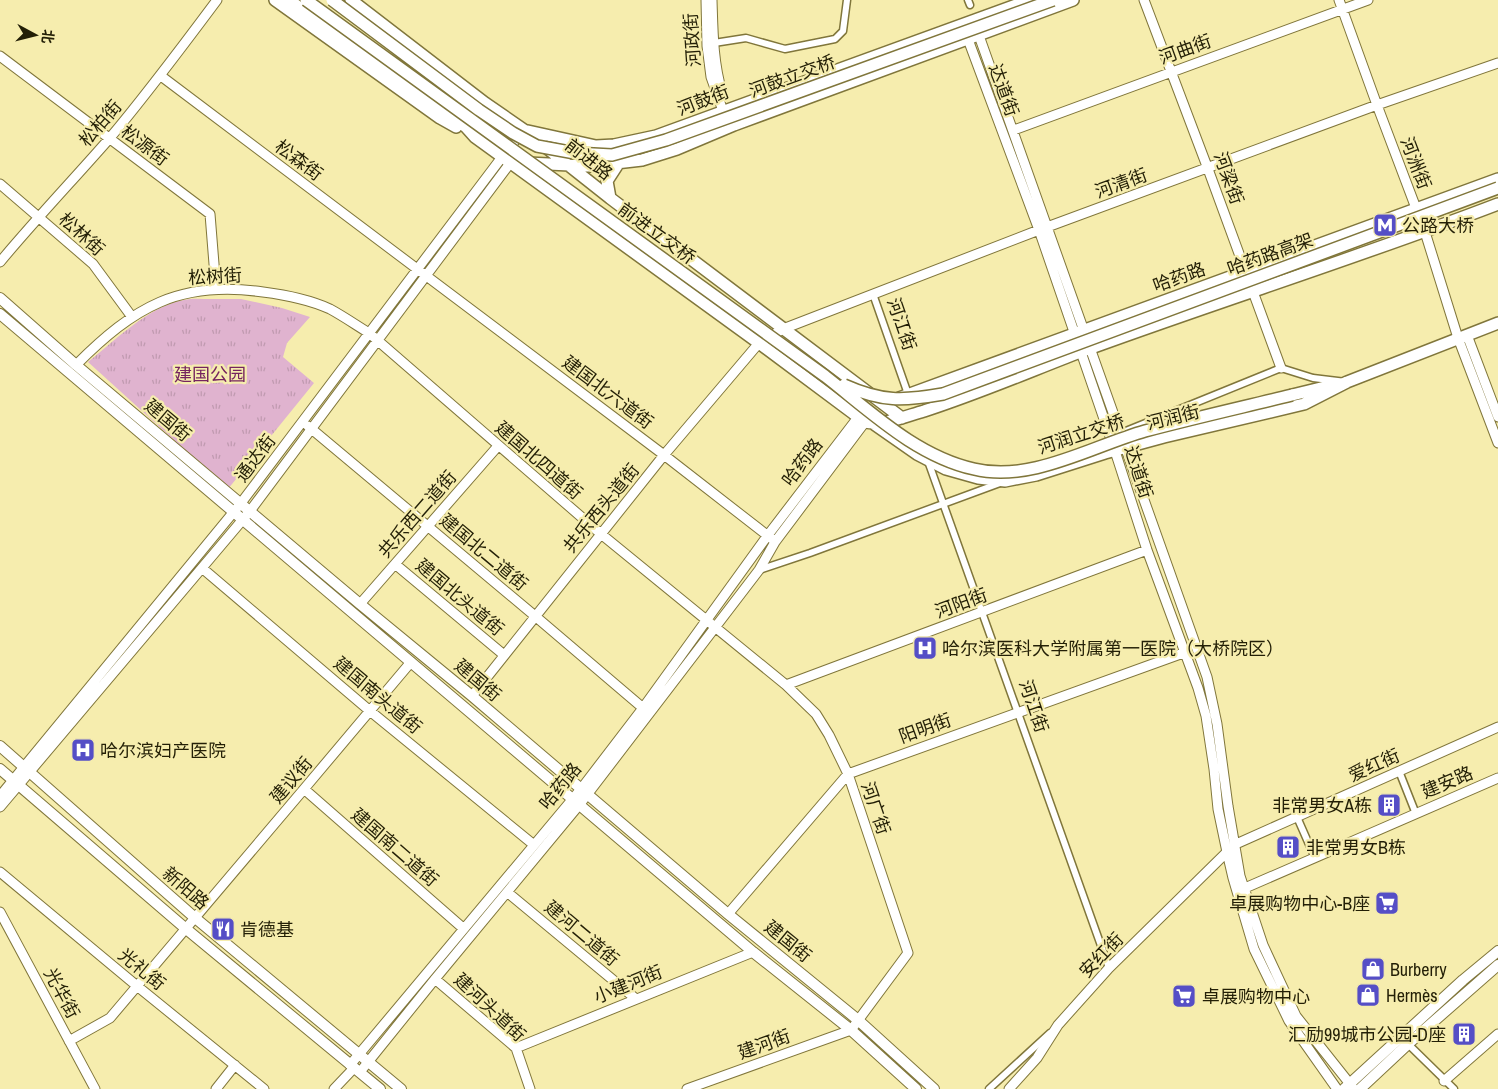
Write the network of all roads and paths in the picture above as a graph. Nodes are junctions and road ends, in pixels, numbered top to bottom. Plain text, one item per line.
1 (217, 0) edge
2 (275, 0) edge
3 (289, 0) edge
4 (306, 0) edge
5 (332, 0) edge
6 (351, 0) edge
7 (706, 0) edge
8 (712, 0) edge
9 (847, 0) edge
10 (1030, 0) edge
11 (1053, 0) edge
12 (1073, 0) edge
13 (1144, 0) edge
14 (1368, 0) edge
15 (1341, 4) edge
16 (968, 23) junction
17 (973, 37) junction
18 (714, 43) junction
19 (0, 56) edge
20 (1498, 63) edge
21 (1172, 71) junction
22 (160, 76) junction
23 (1376, 105) junction
24 (725, 110) junction
25 (734, 125) junction
26 (524, 130) junction
27 (1014, 130) junction
28 (475, 137) junction
29 (109, 138) junction
30 (506, 159) junction
31 (618, 164) junction
32 (568, 165) junction
33 (1208, 169) junction
34 (1498, 179) edge
35 (0, 184) edge
36 (1498, 188) edge
37 (610, 198) junction
38 (1498, 204) edge
39 (1416, 210) junction
40 (38, 216) junction
41 (1048, 227) junction
42 (1038, 230) junction
43 (1425, 232) junction
44 (0, 262) edge
45 (1245, 271) junction
46 (422, 272) junction
47 (216, 289) junction
48 (1252, 291) junction
49 (873, 294) junction
50 (0, 298) edge
51 (0, 314) edge
52 (132, 317) junction
53 (1498, 323) edge
54 (783, 329) junction
55 (1079, 332) junction
56 (369, 334) junction
57 (1462, 337) junction
58 (377, 340) junction
59 (759, 343) junction
60 (1085, 351) junction
61 (76, 365) junction
62 (1281, 368) junction
63 (825, 376) junction
64 (1347, 382) junction
65 (908, 394) junction
66 (884, 405) junction
67 (1498, 417) edge
68 (902, 418) junction
69 (302, 421) junction
70 (866, 421) junction
71 (311, 429) junction
72 (1120, 433) junction
73 (1498, 442) edge
74 (498, 446) junction
75 (1121, 449) junction
76 (664, 455) junction
77 (928, 461) junction
78 (997, 471) joint
79 (1005, 481) junction
80 (241, 503) junction
81 (944, 503) junction
82 (250, 511) junction
83 (234, 512) junction
84 (243, 519) junction
85 (428, 526) junction
86 (601, 534) junction
87 (768, 535) junction
88 (776, 542) junction
89 (1147, 550) junction
90 (395, 564) junction
91 (202, 568) junction
92 (759, 570) junction
93 (360, 604) junction
94 (983, 612) junction
95 (535, 616) junction
96 (707, 620) junction
97 (715, 626) junction
98 (1186, 652) junction
99 (504, 655) junction
100 (410, 662) junction
101 (786, 685) junction
102 (472, 696) junction
103 (643, 708) junction
104 (370, 710) junction
105 (1017, 712) junction
106 (1498, 727) edge
107 (0, 746) edge
108 (0, 769) edge
109 (27, 769) junction
110 (1399, 771) junction
111 (848, 774) junction
112 (1498, 778) edge
113 (16, 782) junction
114 (304, 790) junction
115 (584, 792) junction
116 (0, 796) edge
117 (577, 801) junction
118 (0, 807) edge
119 (1416, 814) junction
120 (1297, 817) junction
121 (1236, 844) junction
122 (534, 845) junction
123 (1227, 852) junction
124 (1314, 858) junction
125 (0, 872) edge
126 (1245, 888) junction
127 (507, 892) junction
128 (0, 912) edge
129 (728, 914) junction
130 (194, 917) junction
131 (185, 928) junction
132 (464, 929) junction
133 (753, 952) junction
134 (1498, 952) edge
135 (1498, 965) edge
136 (1109, 968) junction
137 (435, 979) junction
138 (137, 986) junction
139 (636, 999) junction
140 (858, 1020) junction
141 (1058, 1025) junction
142 (851, 1030) junction
143 (1498, 1034) edge
144 (69, 1041) junction
145 (1408, 1044) junction
146 (516, 1048) junction
147 (359, 1054) junction
148 (368, 1062) junction
149 (235, 1065) junction
150 (355, 1068) junction
151 (1444, 1081) junction
152 (1349, 1087) edge
153 (95, 1089) edge
154 (216, 1089) edge
155 (264, 1089) edge
156 (334, 1089) edge
157 (380, 1089) edge
158 (401, 1089) edge
159 (530, 1089) edge
160 (687, 1089) edge
161 (916, 1089) edge
162 (934, 1089) edge
163 (989, 1089) edge
164 (1009, 1089) edge
165 (1336, 1089) edge
166 (1360, 1089) edge
167 (1454, 1089) edge

1 - 22 street, 松柏街
2 - 28 highway
3 - 28 highway
4 - 63 highway, 前进立交桥, bridge
5 - 11 highway, 河鼓立交桥, bridge
6 - 26 highway, 前进路
7 - 24 street, 河政街
8 - 18 street, 河政街
9 - 18 street
10 - 16 highway, 河鼓街
12 - 17 highway, 河鼓街
13 - 21 street, 河梁街
14 - 15 street, 河曲街
15 - 21 street, 河曲街
15 - 23 street, 河洲街
16 - 17 street
16 - 24 highway, 河鼓街
17 - 25 highway, 河鼓街
17 - 27 street
17 - 42 street, 达道街
18 - 24 street, 河政街
19 - 29 street, 松源街
20 - 23 street, 河清街
21 - 27 street, 河曲街
21 - 33 street, 河梁街
22 - 29 street, 松柏街
22 - 46 street, 松森街
23 - 33 street, 河清街
23 - 39 street, 河洲街
24 - 25 street, 河政街
24 - 26 highway, 河鼓街
25 - 31 highway, 河鼓街
26 - 30 street, 通达街
26 - 32 highway, 前进路
27 - 41 street
28 - 30 highway
29 - 40 street, 松柏街
29 - 47 street, 松源街
30 - 32 highway, 河鼓街
30 - 46 street, 通达街
30 - 59 highway
31 - 32 highway, 河鼓街
31 - 37 highway
32 - 37 highway, 前进路
33 - 41 street, 河清街
33 - 45 street, 河梁街
34 - 39 highway, 哈药路
35 - 40 street, 松林街
36 - 63 highway, 哈药路高架, bridge
37 - 54 highway, 前进路
38 - 43 highway
39 - 43 street, 河洲街
39 - 45 highway, 哈药路
40 - 44 street, 松柏街
40 - 52 street, 松林街
41 - 42 street, 河清街
41 - 55 street
42 - 49 street, 河清街
42 - 55 street, 达道街
43 - 48 highway
43 - 57 street, 河洲街
45 - 48 street, 河梁街
45 - 55 highway, 哈药路
46 - 56 street, 通达街
46 - 58 street, 通达街
46 - 76 street, 建国北六道街
47 - 52 street, 松树街
47 - 56 street, 松树街
48 - 60 highway
48 - 62 street, 河梁街
49 - 54 street, 河清街
49 - 65 street, 河江街
50 - 61 main road, 建国街
51 - 83 main road, 建国街
52 - 61 street, 松树街
53 - 57 highway, 河润街
54 - 59 street, 河清街
54 - 66 highway, 前进路
55 - 60 street, 达道街
55 - 65 highway, 哈药路
56 - 58 street, 建国北四道街
56 - 69 street, 通达街
57 - 64 highway, 河润街
57 - 67 street
57 - 73 street
58 - 71 street, 通达街
58 - 74 street, 建国北四道街
59 - 70 highway
59 - 76 street, 共乐西头道街
60 - 68 highway
60 - 72 street, 达道街
60 - 75 street, 达道街
61 - 80 main road, 建国街
62 - 64 street, 河润街
62 - 72 street, 河润街
63 - 78 highway, 前进立交桥, bridge
64 - 75 highway, 河润街
64 - 78 highway, 河润立交桥, bridge
65 - 66 highway, 哈药路
66 - 68 highway, 前进路
66 - 70 highway, 哈药路
68 - 70 highway
69 - 71 street, 建国北二道街
69 - 80 street, 通达街
70 - 77 highway
70 - 87 street, 哈药路
70 - 88 street, 哈药路
71 - 82 street, 通达街
71 - 85 street, 建国北二道街
72 - 75 street, 达道街
74 - 85 street, 共乐西二道街
74 - 86 street, 建国北四道街
75 - 79 highway, 河润街
75 - 89 street, 达道街
75 - 121 street, 达道街
76 - 86 street, 共乐西头道街
76 - 87 street, 建国北六道街
77 - 79 highway, 河润街
77 - 81 street, 河江街
79 - 81 street, 河润街
80 - 82 main road, 建国街
80 - 83 street, 通达街
81 - 92 street, 河润街
81 - 94 street, 河江街
82 - 84 street, 通达街
82 - 93 main road, 建国街
83 - 84 main road, 建国街
83 - 109 street, 通达街
84 - 91 street, 通达街
84 - 100 main road, 建国街
85 - 90 street, 共乐西二道街
85 - 95 street, 建国北二道街
86 - 95 street, 共乐西头道街
86 - 96 street, 建国北四道街
87 - 88 street, 建国北六道街
87 - 96 street, 哈药路
88 - 92 street, 哈药路
89 - 94 street, 河阳街
89 - 98 street, 达道街
90 - 93 street, 共乐西二道街
90 - 99 street, 建国北头道街
91 - 104 street, 建国南头道街
91 - 109 street, 通达街
92 - 97 street, 哈药路
93 - 102 main road, 建国街
94 - 101 street, 河阳街
94 - 105 street, 河江街
95 - 99 street, 共乐西头道街
95 - 103 street, 建国北二道街
96 - 97 street, 建国北四道街
96 - 103 street, 哈药路
97 - 101 street, 河广街
97 - 115 street, 哈药路
98 - 105 street, 阳明街
98 - 123 street, 达道街
99 - 102 street, 共乐西头道街
100 - 104 street, 建议街
100 - 117 main road, 建国街
101 - 111 street, 河广街
102 - 115 main road, 建国街
103 - 115 street, 哈药路
104 - 114 street, 建议街
104 - 122 street, 建国南头道街
105 - 111 street, 阳明街
105 - 136 street, 河江街
106 - 110 street, 爱红街
107 - 109 main road, 新阳路
108 - 113 main road, 新阳路
109 - 113 street, 通达街
109 - 130 main road, 新阳路
110 - 119 street
110 - 120 street, 爱红街
111 - 129 street, 阳明街
111 - 140 street, 河广街
112 - 119 street, 建安路
113 - 116 street, 通达街
113 - 118 street, 通达街
113 - 131 main road, 新阳路
114 - 130 street, 建议街
114 - 132 street, 建国南二道街
115 - 117 street, 哈药路
115 - 129 main road, 建国街
117 - 122 street, 哈药路
117 - 127 street, 哈药路
117 - 133 main road, 建国街
119 - 124 street, 建安路
120 - 121 street, 爱红街
120 - 124 street
121 - 123 street
121 - 126 street, 达道街
122 - 132 street, 哈药路
123 - 136 street, 安红街
123 - 165 street, 达道街
124 - 126 street, 建安路
125 - 138 street, 光礼街
126 - 152 street, 达道街
127 - 137 street, 哈药路
127 - 139 street, 建河二道街
128 - 144 street, 光华街
129 - 140 main road, 建国街
130 - 131 street, 建议街
130 - 147 main road, 新阳路
131 - 138 street, 建议街
131 - 150 main road, 新阳路
132 - 147 street, 哈药路
133 - 139 street, 小建河街
133 - 142 main road, 建国街
134 - 152 main road
135 - 145 main road
136 - 141 street, 安红街
137 - 146 street, 建河头道街
137 - 148 street, 哈药路
138 - 144 street, 建议街
138 - 149 street, 光礼街
139 - 146 street, 小建河街
140 - 142 street, 河广街
140 - 162 main road, 建国街
141 - 163 street
141 - 164 street, 安红街
142 - 160 street, 建河街
142 - 161 main road, 建国街
143 - 151 street
144 - 153 street, 光华街
145 - 151 street
145 - 166 main road
146 - 159 street, 建河头道街
147 - 148 main road, 新阳路
147 - 150 street, 哈药路
148 - 150 street, 哈药路
148 - 158 main road, 新阳路
149 - 154 street
149 - 155 street, 光礼街
150 - 156 street, 哈药路
150 - 157 main road, 新阳路
151 - 167 street

